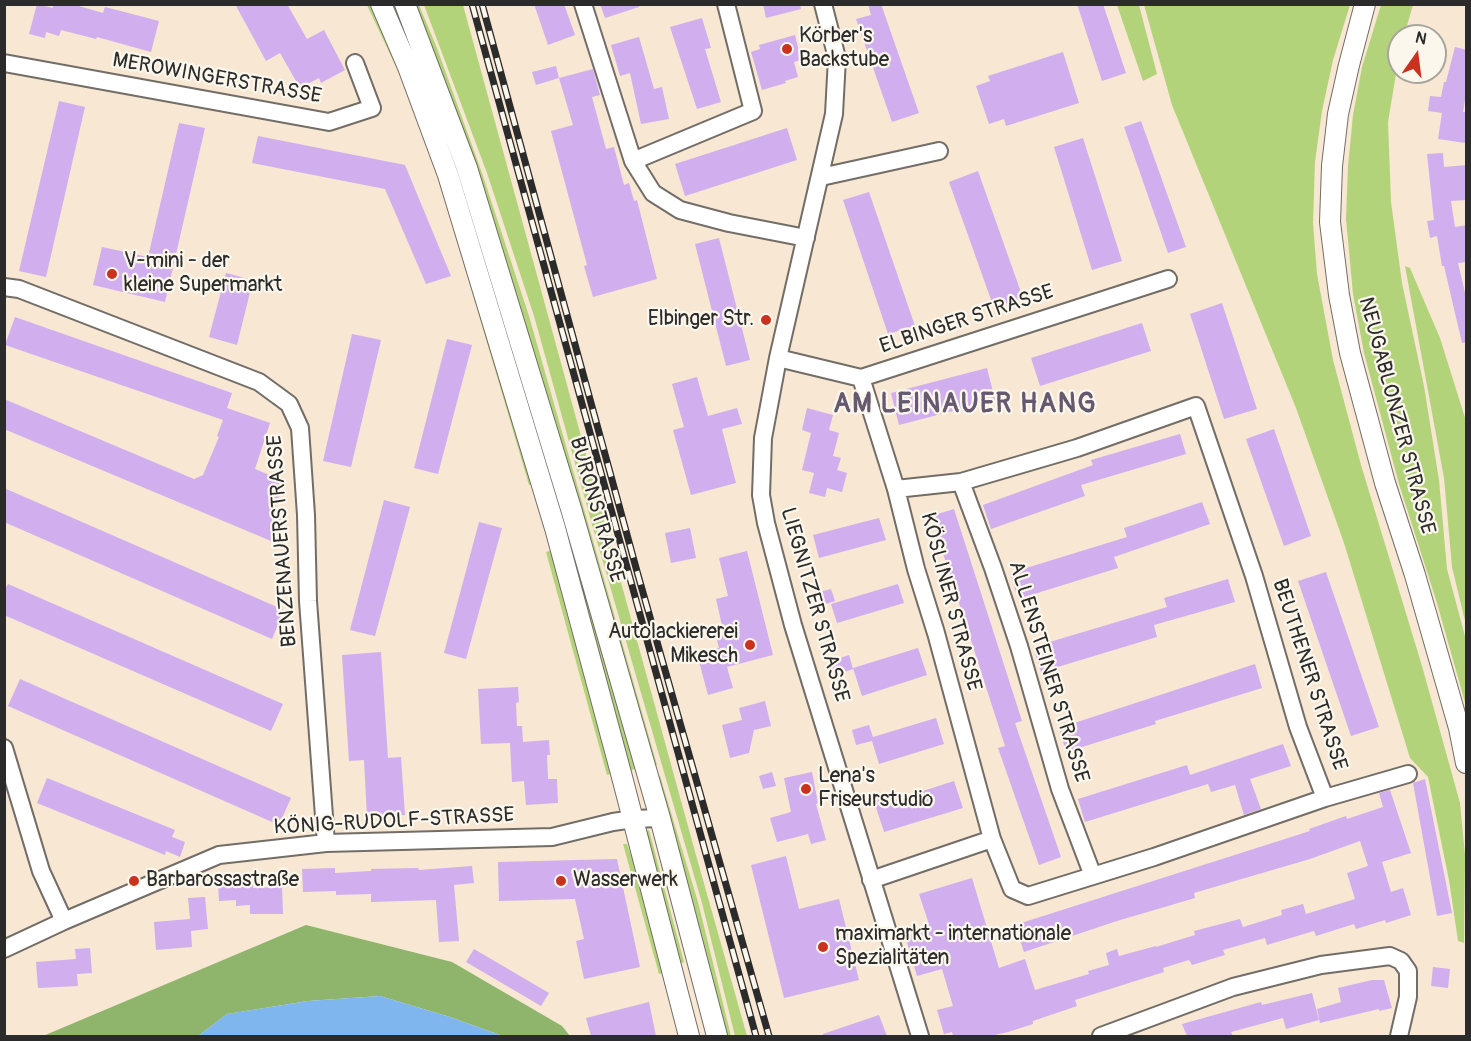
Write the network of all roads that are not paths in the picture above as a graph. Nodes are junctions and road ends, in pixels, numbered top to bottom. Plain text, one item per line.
1 (381, 4) edge
2 (405, 4) edge
3 (583, 4) edge
4 (726, 4) edge
5 (823, 4) edge
6 (1365, 4) edge
7 (4, 63) edge
8 (355, 63) dead end
9 (939, 151) dead end
10 (633, 161) junction
11 (821, 177) junction
12 (806, 238) junction
13 (1168, 279) dead end
14 (4, 287) edge
15 (778, 358) junction
16 (861, 378) junction
17 (961, 482) junction
18 (896, 489) junction
19 (4, 748) edge
20 (1467, 763) edge
21 (1408, 774) dead end
22 (1325, 798) junction
23 (660, 818) junction
24 (633, 819) junction
25 (992, 839) junction
26 (326, 843) junction
27 (1093, 876) junction
28 (871, 880) junction
29 (64, 921) junction
30 (4, 949) edge
31 (688, 1036) edge
32 (717, 1036) edge
33 (920, 1036) edge
34 (1101, 1036) edge
35 (1399, 1036) edge

1 - 24 street, BURONSTRASSE
2 - 23 street, BURONSTRASSE
3 - 10 street
4 - 10 street
5 - 11 street, LIEGNITZER STRASSE
6 - 20 street, NEUGABLONZER STRASSE
7 - 8 street, MEROWINGERSTRASSE
9 - 11 street
10 - 12 street
11 - 12 street, LIEGNITZER STRASSE
12 - 15 street, LIEGNITZER STRASSE
13 - 16 street, ELBINGER STRASSE
14 - 26 street, BENZENAUERSTRASSE
15 - 16 street, ELBINGER STRASSE
15 - 28 street, LIEGNITZER STRASSE
16 - 18 street, KÖSLINER STRASSE
17 - 18 street
17 - 22 street, BEUTHENER STRASSE
17 - 27 street, ALLENSTEINER STRASSE
18 - 25 street, KÖSLINER STRASSE
19 - 29 street
21 - 22 street
22 - 27 street, BEUTHENER STRASSE
23 - 24 street, KÖNIG-RUDOLF-STRASSE
23 - 32 street, BURONSTRASSE
24 - 26 street, KÖNIG-RUDOLF-STRASSE
24 - 31 street, BURONSTRASSE
25 - 27 street, BEUTHENER STRASSE
25 - 28 street
26 - 29 street, KÖNIG-RUDOLF-STRASSE
28 - 33 street, LIEGNITZER STRASSE
29 - 30 street, KÖNIG-RUDOLF-STRASSE
34 - 35 street

